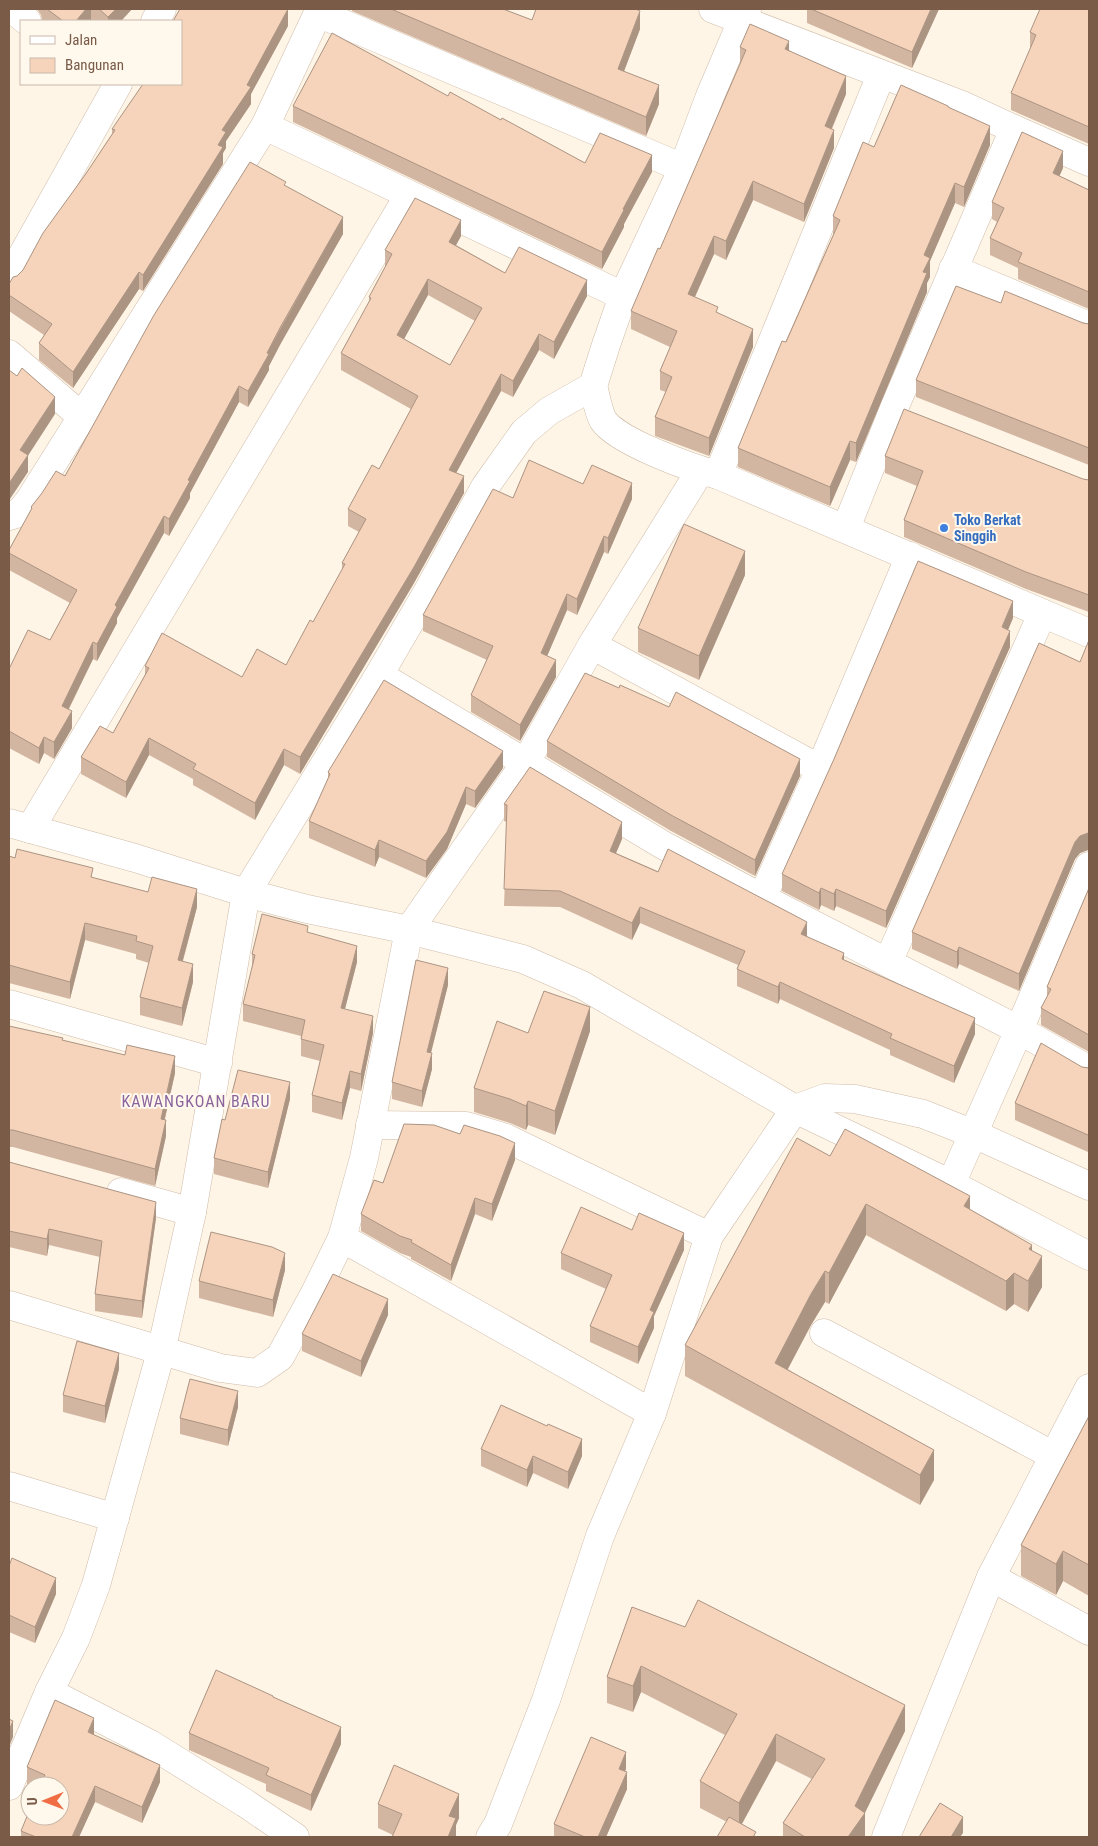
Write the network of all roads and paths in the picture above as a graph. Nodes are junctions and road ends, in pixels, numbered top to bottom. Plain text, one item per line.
1 (12, 9) edge
2 (162, 9) edge
3 (713, 9) edge
4 (314, 11) edge
5 (745, 14) edge
6 (26, 20) edge
7 (156, 20) edge
8 (882, 75) junction
9 (110, 87) edge
10 (266, 126) junction
11 (1014, 129) junction
12 (1089, 162) edge
13 (683, 168) junction
14 (409, 195) junction
15 (953, 270) junction
16 (9, 279) edge
17 (623, 296) junction
18 (1089, 326) edge
19 (9, 354) edge
20 (593, 386) junction
21 (81, 416) junction
22 (709, 473) junction
23 (9, 516) edge
24 (846, 528) junction
25 (910, 556) junction
26 (1042, 614) junction
27 (1089, 633) edge
28 (592, 645) junction
29 (379, 675) junction
30 (526, 762) junction
31 (820, 769) junction
32 (19, 826) edge
33 (1089, 866) edge
34 (246, 892) junction
35 (762, 898) junction
36 (409, 930) junction
37 (888, 962) junction
38 (9, 1004) edge
39 (1019, 1030) junction
40 (218, 1063) junction
41 (1089, 1070) edge
42 (795, 1109) junction
43 (370, 1125) junction
44 (974, 1134) junction
45 (951, 1184) junction
46 (96, 1186) edge
47 (1089, 1186) edge
48 (192, 1212) junction
49 (709, 1236) junction
50 (342, 1238) junction
51 (1089, 1256) edge
52 (9, 1305) edge
53 (824, 1333) dead end
54 (162, 1352) junction
55 (1089, 1388) edge
56 (652, 1413) junction
57 (1054, 1456) junction
58 (9, 1486) edge
59 (115, 1518) junction
60 (991, 1577) junction
61 (1089, 1631) edge
62 (49, 1692) junction
63 (9, 1786) edge
64 (295, 1837) edge
65 (490, 1837) edge
66 (886, 1837) edge

1 - 6 street
2 - 7 street
3 - 5 street
4 - 10 street
4 - 13 street
5 - 8 street
5 - 13 street
8 - 11 street
8 - 22 street
9 - 16 street
10 - 14 street
10 - 21 street
11 - 12 street
11 - 15 street
13 - 17 street
14 - 17 street
14 - 32 street
15 - 18 street
15 - 24 street
17 - 20 street
19 - 21 street
20 - 22 street
20 - 29 street
21 - 23 street
22 - 24 street
22 - 28 street
24 - 25 street
25 - 26 street
25 - 31 street
26 - 27 street
26 - 37 street
28 - 30 street
28 - 31 street
29 - 30 street
29 - 34 street
30 - 35 street
30 - 36 street
31 - 35 street
32 - 34 street
33 - 39 street
34 - 36 street
34 - 40 street
35 - 37 street
36 - 42 street
36 - 43 street
37 - 39 street
38 - 40 street
39 - 41 street
39 - 44 street
40 - 48 street
42 - 44 street
42 - 45 street
42 - 49 street
43 - 49 street
43 - 50 street
44 - 45 street
44 - 47 street
45 - 51 street
46 - 48 street
48 - 54 street
49 - 56 street
50 - 54 street
50 - 56 street
52 - 54 street
53 - 57 street
54 - 59 street
55 - 57 street
56 - 65 street
57 - 60 street
58 - 59 street
59 - 62 street
60 - 61 street
60 - 66 street
62 - 63 street
62 - 64 street

